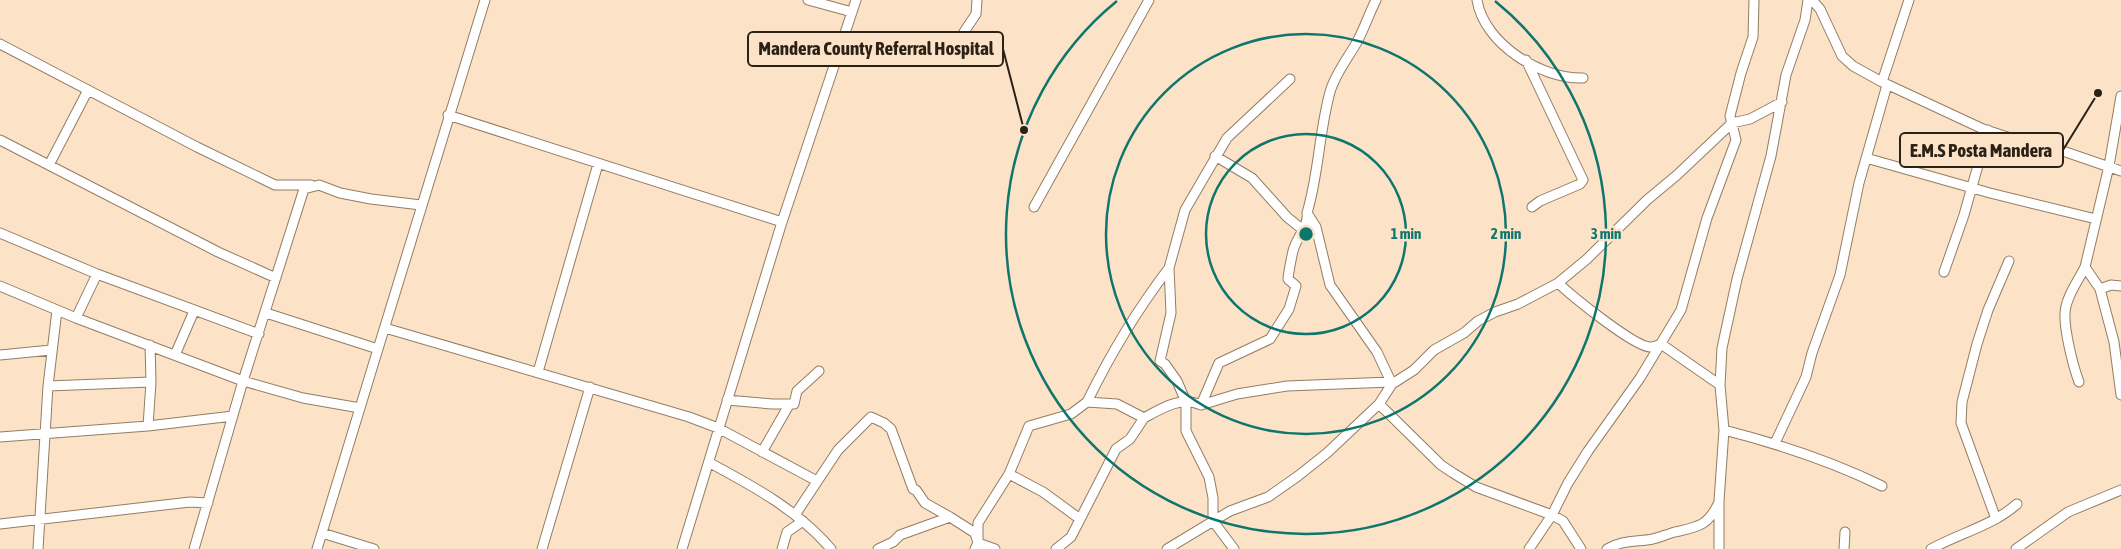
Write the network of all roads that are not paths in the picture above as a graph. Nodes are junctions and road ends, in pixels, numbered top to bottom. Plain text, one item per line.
1 (485, 0) edge
2 (808, 0) edge
3 (856, 0) edge
4 (977, 0) edge
5 (1149, 0) edge
6 (1376, 0) edge
7 (1477, 0) edge
8 (1754, 0) edge
9 (1810, 0) edge
10 (1909, 0) edge
11 (852, 12) junction
12 (964, 32) dead end
13 (0, 44) edge
14 (1526, 60) junction
15 (1583, 78) dead end
16 (1290, 79) dead end
17 (1884, 84) junction
18 (88, 90) junction
19 (2121, 96) edge
20 (1782, 102) junction
21 (448, 115) junction
22 (1732, 123) junction
23 (1988, 130) junction
24 (0, 140) edge
25 (1215, 156) junction
26 (1866, 158) junction
27 (598, 164) junction
28 (49, 165) junction
29 (2109, 166) junction
30 (2121, 171) edge
31 (318, 185) junction
32 (1972, 188) junction
33 (421, 205) junction
34 (1034, 207) dead end
35 (1532, 207) dead end
36 (1307, 213) junction
37 (2096, 219) junction
38 (782, 222) junction
39 (1302, 229) junction
40 (0, 233) edge
41 (2009, 261) dead end
42 (2085, 267) junction
43 (1169, 268) junction
44 (1944, 272) dead end
45 (97, 274) junction
46 (276, 278) junction
47 (1558, 282) junction
48 (0, 286) edge
49 (2121, 286) edge
50 (2100, 288) junction
51 (57, 310) junction
52 (194, 311) junction
53 (266, 313) junction
54 (76, 318) junction
55 (385, 328) junction
56 (259, 334) junction
57 (1661, 344) junction
58 (150, 345) junction
59 (378, 349) junction
60 (51, 350) junction
61 (0, 354) edge
62 (175, 355) junction
63 (818, 371) dead end
64 (538, 372) junction
65 (243, 381) junction
66 (151, 382) junction
67 (2079, 382) dead end
68 (1391, 383) junction
69 (1720, 385) junction
70 (48, 386) junction
71 (590, 387) junction
72 (2121, 395) edge
73 (727, 400) junction
74 (1087, 402) junction
75 (1186, 402) junction
76 (1379, 404) junction
77 (789, 405) junction
78 (1200, 405) junction
79 (360, 408) junction
80 (233, 416) junction
81 (1144, 418) junction
82 (148, 426) junction
83 (718, 428) junction
84 (1724, 430) junction
85 (46, 433) junction
86 (0, 437) edge
87 (1775, 443) junction
88 (762, 452) junction
89 (710, 463) junction
90 (1009, 474) junction
91 (817, 481) junction
92 (1882, 486) dead end
93 (2121, 490) edge
94 (1719, 501) junction
95 (208, 503) junction
96 (2017, 504) dead end
97 (795, 515) junction
98 (1552, 515) junction
99 (950, 517) junction
100 (41, 518) junction
101 (1080, 519) junction
102 (1996, 519) junction
103 (803, 521) junction
104 (1213, 521) junction
105 (0, 524) edge
106 (1845, 532) dead end
107 (322, 534) junction
108 (977, 546) edge
109 (38, 549) edge
110 (194, 549) edge
111 (317, 549) edge
112 (374, 549) edge
113 (542, 549) edge
114 (682, 549) edge
115 (782, 549) edge
116 (831, 549) edge
117 (878, 549) edge
118 (995, 549) edge
119 (1056, 549) edge
120 (1167, 549) edge
121 (1234, 549) edge
122 (1529, 549) edge
123 (1581, 549) edge
124 (1607, 549) edge
125 (1720, 549) edge
126 (1844, 549) edge
127 (1931, 549) edge
128 (2016, 549) edge

1 - 21 street
2 - 11 street
3 - 11 street
4 - 12 street
5 - 34 street
6 - 36 street
7 - 14 street
8 - 22 street
9 - 17 street
9 - 20 street
10 - 17 street
11 - 38 street
13 - 18 street
14 - 15 street
14 - 35 street
16 - 25 street
17 - 23 street
17 - 26 street
18 - 28 street
18 - 31 street
19 - 29 street
20 - 22 street
20 - 69 street
21 - 27 street
21 - 33 street
22 - 47 street
22 - 57 street
23 - 29 street
23 - 32 street
24 - 28 street
25 - 39 street
25 - 43 street
26 - 32 street
26 - 87 street
27 - 38 street
27 - 64 street
28 - 46 street
29 - 30 street
29 - 37 street
31 - 33 street
31 - 46 street
32 - 37 street
32 - 44 street
33 - 55 street
36 - 39 street
36 - 68 street
37 - 42 street
38 - 73 street
39 - 78 street
40 - 45 street
41 - 102 street
42 - 50 street
42 - 67 street
43 - 74 street
43 - 75 street
45 - 52 street
45 - 54 street
46 - 53 street
47 - 57 street
47 - 68 street
48 - 51 street
49 - 50 street
50 - 72 street
51 - 54 street
51 - 60 street
52 - 56 street
52 - 62 street
53 - 56 street
53 - 59 street
54 - 58 street
55 - 59 street
55 - 64 street
56 - 65 street
57 - 69 street
57 - 98 street
58 - 62 street
58 - 66 street
59 - 79 street
60 - 61 street
60 - 70 street
62 - 65 street
63 - 77 street
64 - 71 street
65 - 79 street
65 - 80 street
66 - 70 street
66 - 82 street
68 - 76 street
68 - 78 street
69 - 84 street
70 - 85 street
71 - 83 street
71 - 113 street
73 - 77 street
73 - 83 street
74 - 81 street
74 - 90 street
75 - 78 street
75 - 81 street
75 - 104 street
76 - 98 street
76 - 104 street
77 - 88 street
79 - 107 street
80 - 82 street
80 - 95 street
81 - 101 street
82 - 85 street
83 - 88 street
83 - 89 street
84 - 87 street
84 - 94 street
85 - 86 street
85 - 100 street
87 - 92 street
88 - 91 street
89 - 97 street
89 - 114 street
90 - 101 street
90 - 108 street
91 - 97 street
91 - 99 street
93 - 128 street
94 - 124 street
94 - 125 street
95 - 100 street
95 - 110 street
96 - 102 street
97 - 103 street
98 - 122 street
98 - 123 street
99 - 108 street
99 - 117 street
100 - 105 street
100 - 109 street
101 - 119 street
102 - 127 street
103 - 115 street
103 - 116 street
104 - 120 street
104 - 121 street
106 - 126 street
107 - 111 street
107 - 112 street
108 - 118 street

